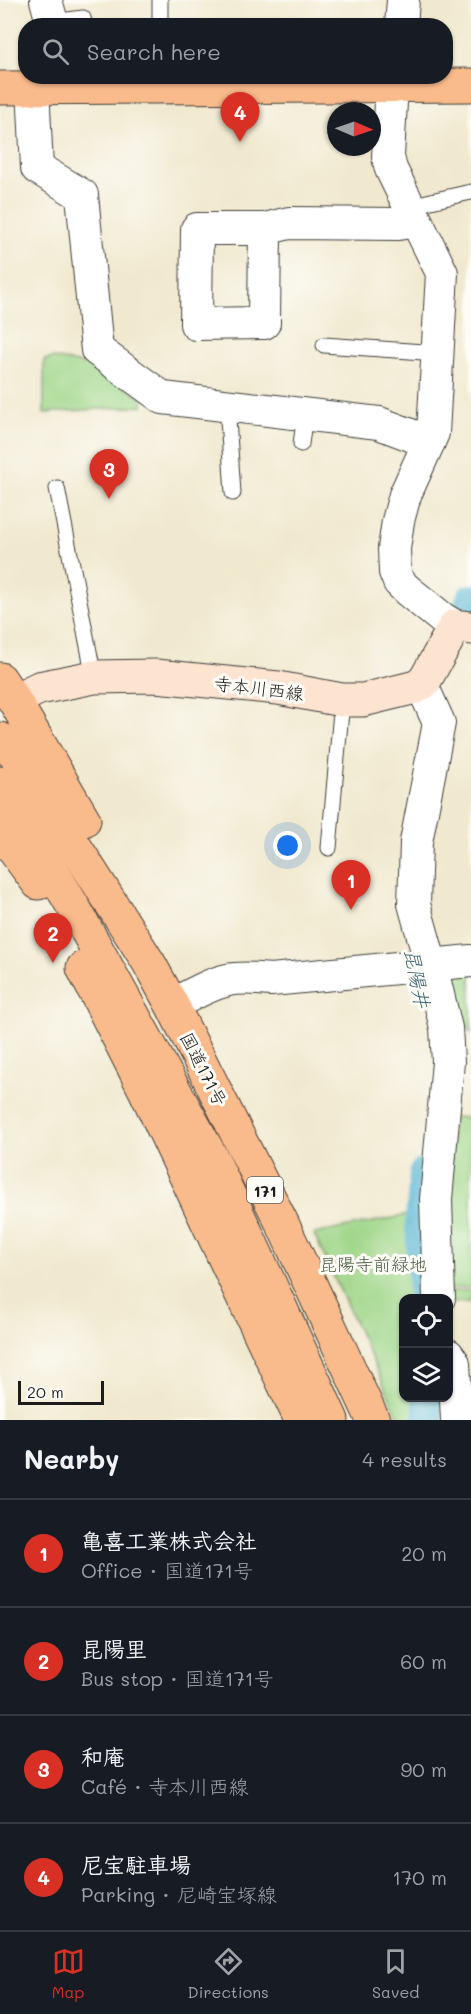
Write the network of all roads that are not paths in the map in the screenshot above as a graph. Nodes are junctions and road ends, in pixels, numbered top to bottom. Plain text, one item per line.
1 (160, 0) edge
2 (403, 0) edge
3 (50, 10) edge
4 (82, 18) edge
5 (160, 18) edge
6 (401, 18) edge
7 (55, 84) edge
8 (394, 84) edge
9 (452, 84) edge
10 (471, 85) edge
11 (33, 87) junction
12 (0, 88) edge
13 (471, 192) edge
14 (412, 214) junction
15 (265, 230) dead end
16 (324, 345) dead end
17 (438, 352) junction
18 (227, 404) junction
19 (429, 442) junction
20 (57, 488) dead end
21 (233, 493) dead end
22 (463, 627) edge
23 (94, 677) junction
24 (7, 690) edge
25 (428, 699) junction
26 (342, 700) junction
27 (0, 739) edge
28 (0, 783) edge
29 (0, 831) edge
30 (329, 848) dead end
31 (32, 857) junction
32 (77, 935) junction
33 (471, 961) edge
34 (149, 963) junction
35 (419, 966) junction
36 (119, 989) junction
37 (172, 1005) junction
38 (145, 1090) junction
39 (439, 1294) edge
40 (458, 1360) edge
41 (301, 1420) edge
42 (332, 1420) edge
43 (373, 1420) edge
44 (457, 1420) edge

1 - 5 lane
2 - 6 street
3 - 4 lane
7 - 11 main road
8 - 14 street
9 - 10 main road
11 - 12 main road
11 - 18 street
13 - 14 lane
14 - 15 street
14 - 17 street
16 - 17 lane
17 - 19 street
18 - 19 street
18 - 21 lane
19 - 22 street
20 - 23 lane
22 - 25 main road
23 - 24 main road, 寺本川西線
23 - 26 main road, 寺本川西線
24 - 34 main road
25 - 26 main road, 寺本川西線
25 - 35 street
26 - 30 lane
27 - 34 main road, 国道171号 / 171
28 - 31 main road, 国道171号 / 171
29 - 31 main road
31 - 32 main road
31 - 36 main road, 国道171号 / 171
31 - 38 main road
32 - 36 main road
32 - 38 main road
33 - 35 street
34 - 37 main road, 国道171号 / 171
35 - 37 street
35 - 39 street
36 - 42 main road, 国道171号 / 171
37 - 43 main road, 国道171号 / 171
38 - 41 main road
40 - 44 street

